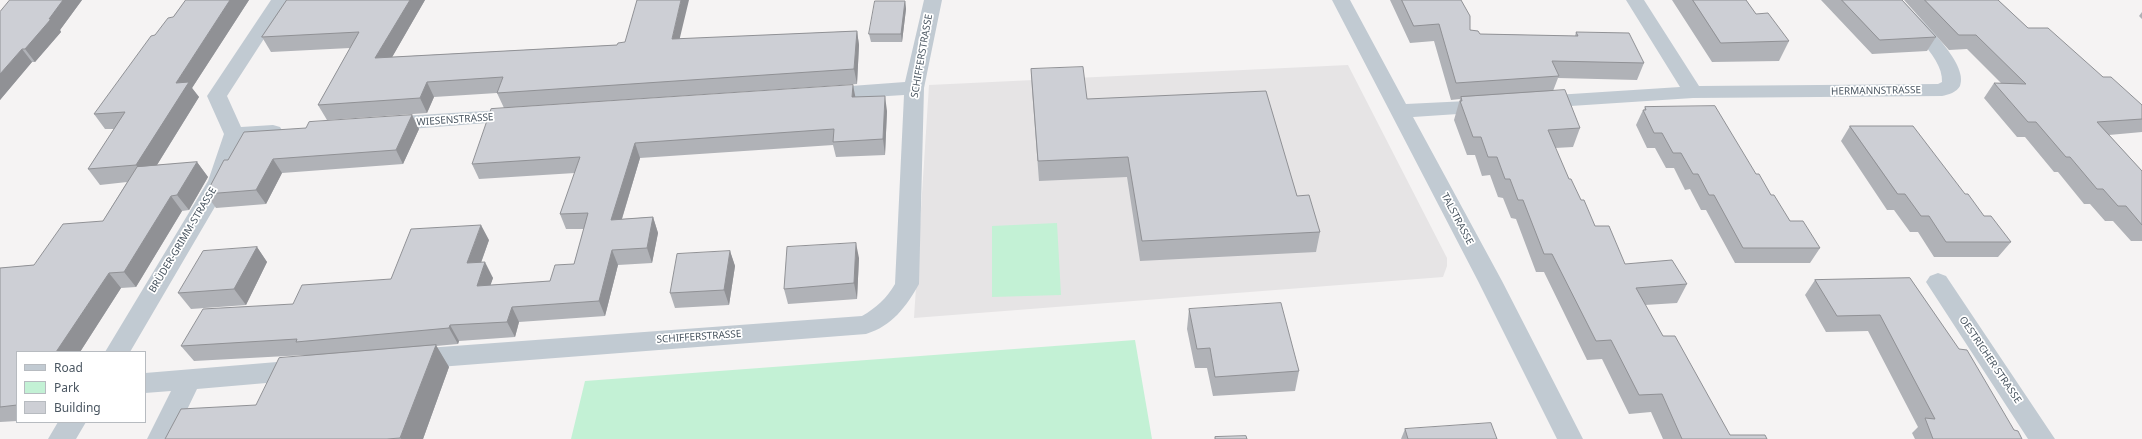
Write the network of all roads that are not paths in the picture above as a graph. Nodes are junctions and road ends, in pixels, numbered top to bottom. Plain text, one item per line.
1 (280, 0) edge
2 (933, 0) edge
3 (1341, 0) edge
4 (1635, 0) edge
5 (1892, 0) edge
6 (914, 88) junction
7 (1693, 92) junction
8 (804, 96) edge
9 (1399, 111) junction
10 (535, 114) edge
11 (369, 125) edge
12 (290, 131) edge
13 (234, 134) junction
14 (1938, 282) dead end
15 (118, 351) edge
16 (391, 362) edge
17 (321, 368) edge
18 (189, 380) junction
19 (146, 383) edge
20 (72, 423) edge
21 (61, 439) edge
22 (160, 439) edge
23 (1570, 439) edge
24 (2044, 439) edge

1 - 13 street
2 - 6 street, SCHIFFERSTRASSE
3 - 9 street, TALSTRASSE
4 - 7 street
5 - 7 street, HERMANNSTRASSE
6 - 8 street
6 - 16 street, SCHIFFERSTRASSE
7 - 9 street, HERMANNSTRASSE
9 - 23 street, TALSTRASSE
10 - 11 street, WIESENSTRASSE
12 - 13 street
13 - 15 street, BRÜDER-GRIMM-STRASSE
14 - 24 street, OESTRICHER STRASSE
17 - 18 street
18 - 19 street
18 - 22 street
20 - 21 street

